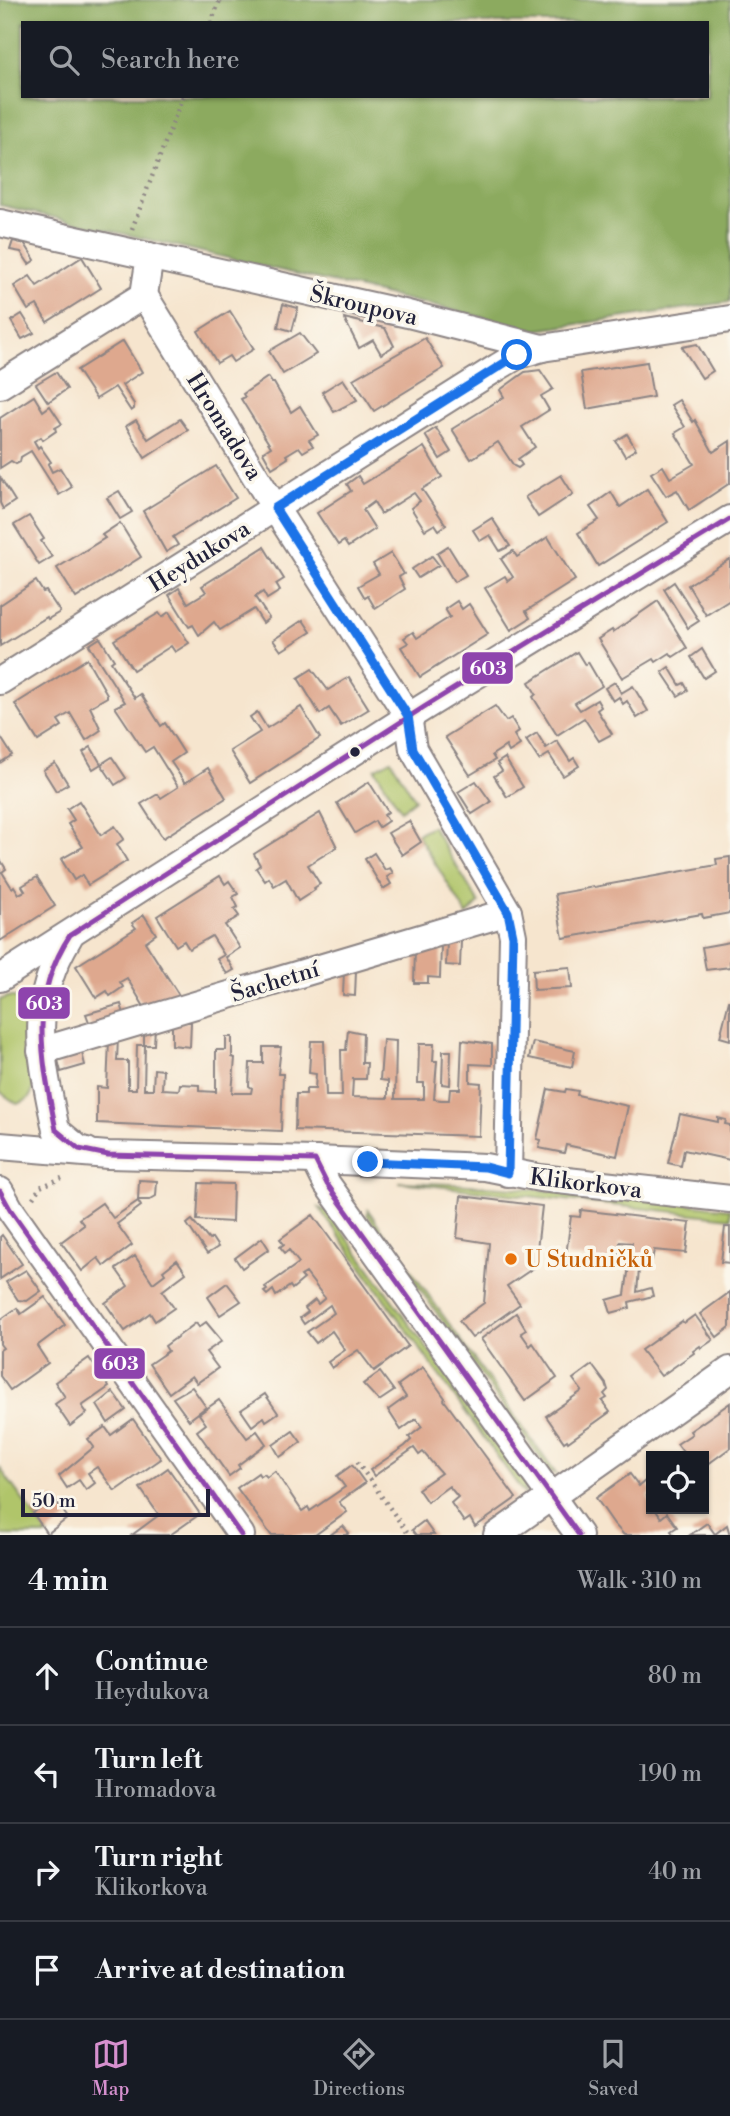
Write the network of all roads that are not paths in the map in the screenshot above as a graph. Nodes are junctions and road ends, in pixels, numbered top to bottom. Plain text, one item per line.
1 (0, 223) edge
2 (150, 257) junction
3 (144, 295) junction
4 (730, 319) edge
5 (542, 348) junction
6 (0, 386) edge
7 (275, 508) junction
8 (730, 519) edge
9 (0, 681) edge
10 (408, 716) junction
11 (508, 912) junction
12 (69, 935) junction
13 (8, 974) edge
14 (41, 1010) junction
15 (41, 1051) junction
16 (56, 1130) junction
17 (0, 1146) edge
18 (108, 1155) junction
19 (315, 1160) junction
20 (508, 1173) junction
21 (0, 1191) edge
22 (730, 1199) edge
23 (730, 1370) edge
24 (552, 1497) junction
25 (241, 1535) edge
26 (497, 1535) edge
27 (579, 1535) edge

1 - 2 street, Škroupova
2 - 3 street
2 - 5 street, Škroupova
3 - 6 street
3 - 7 street, Hromadova
4 - 5 street, Škroupova
5 - 7 street, Heydukova
7 - 9 street, Heydukova
7 - 10 street, Hromadova
8 - 10 street
10 - 11 street, Hromadova
10 - 12 street
11 - 15 street, Šachetní
11 - 20 street, Hromadova
12 - 13 street
12 - 14 street
13 - 14 street
14 - 15 street
15 - 16 street
16 - 17 street
16 - 18 street
17 - 18 street
18 - 19 street, Klikorkova
19 - 20 street, Klikorkova
19 - 24 street
20 - 22 street, Klikorkova
21 - 25 street
23 - 24 street
24 - 26 street
24 - 27 street

